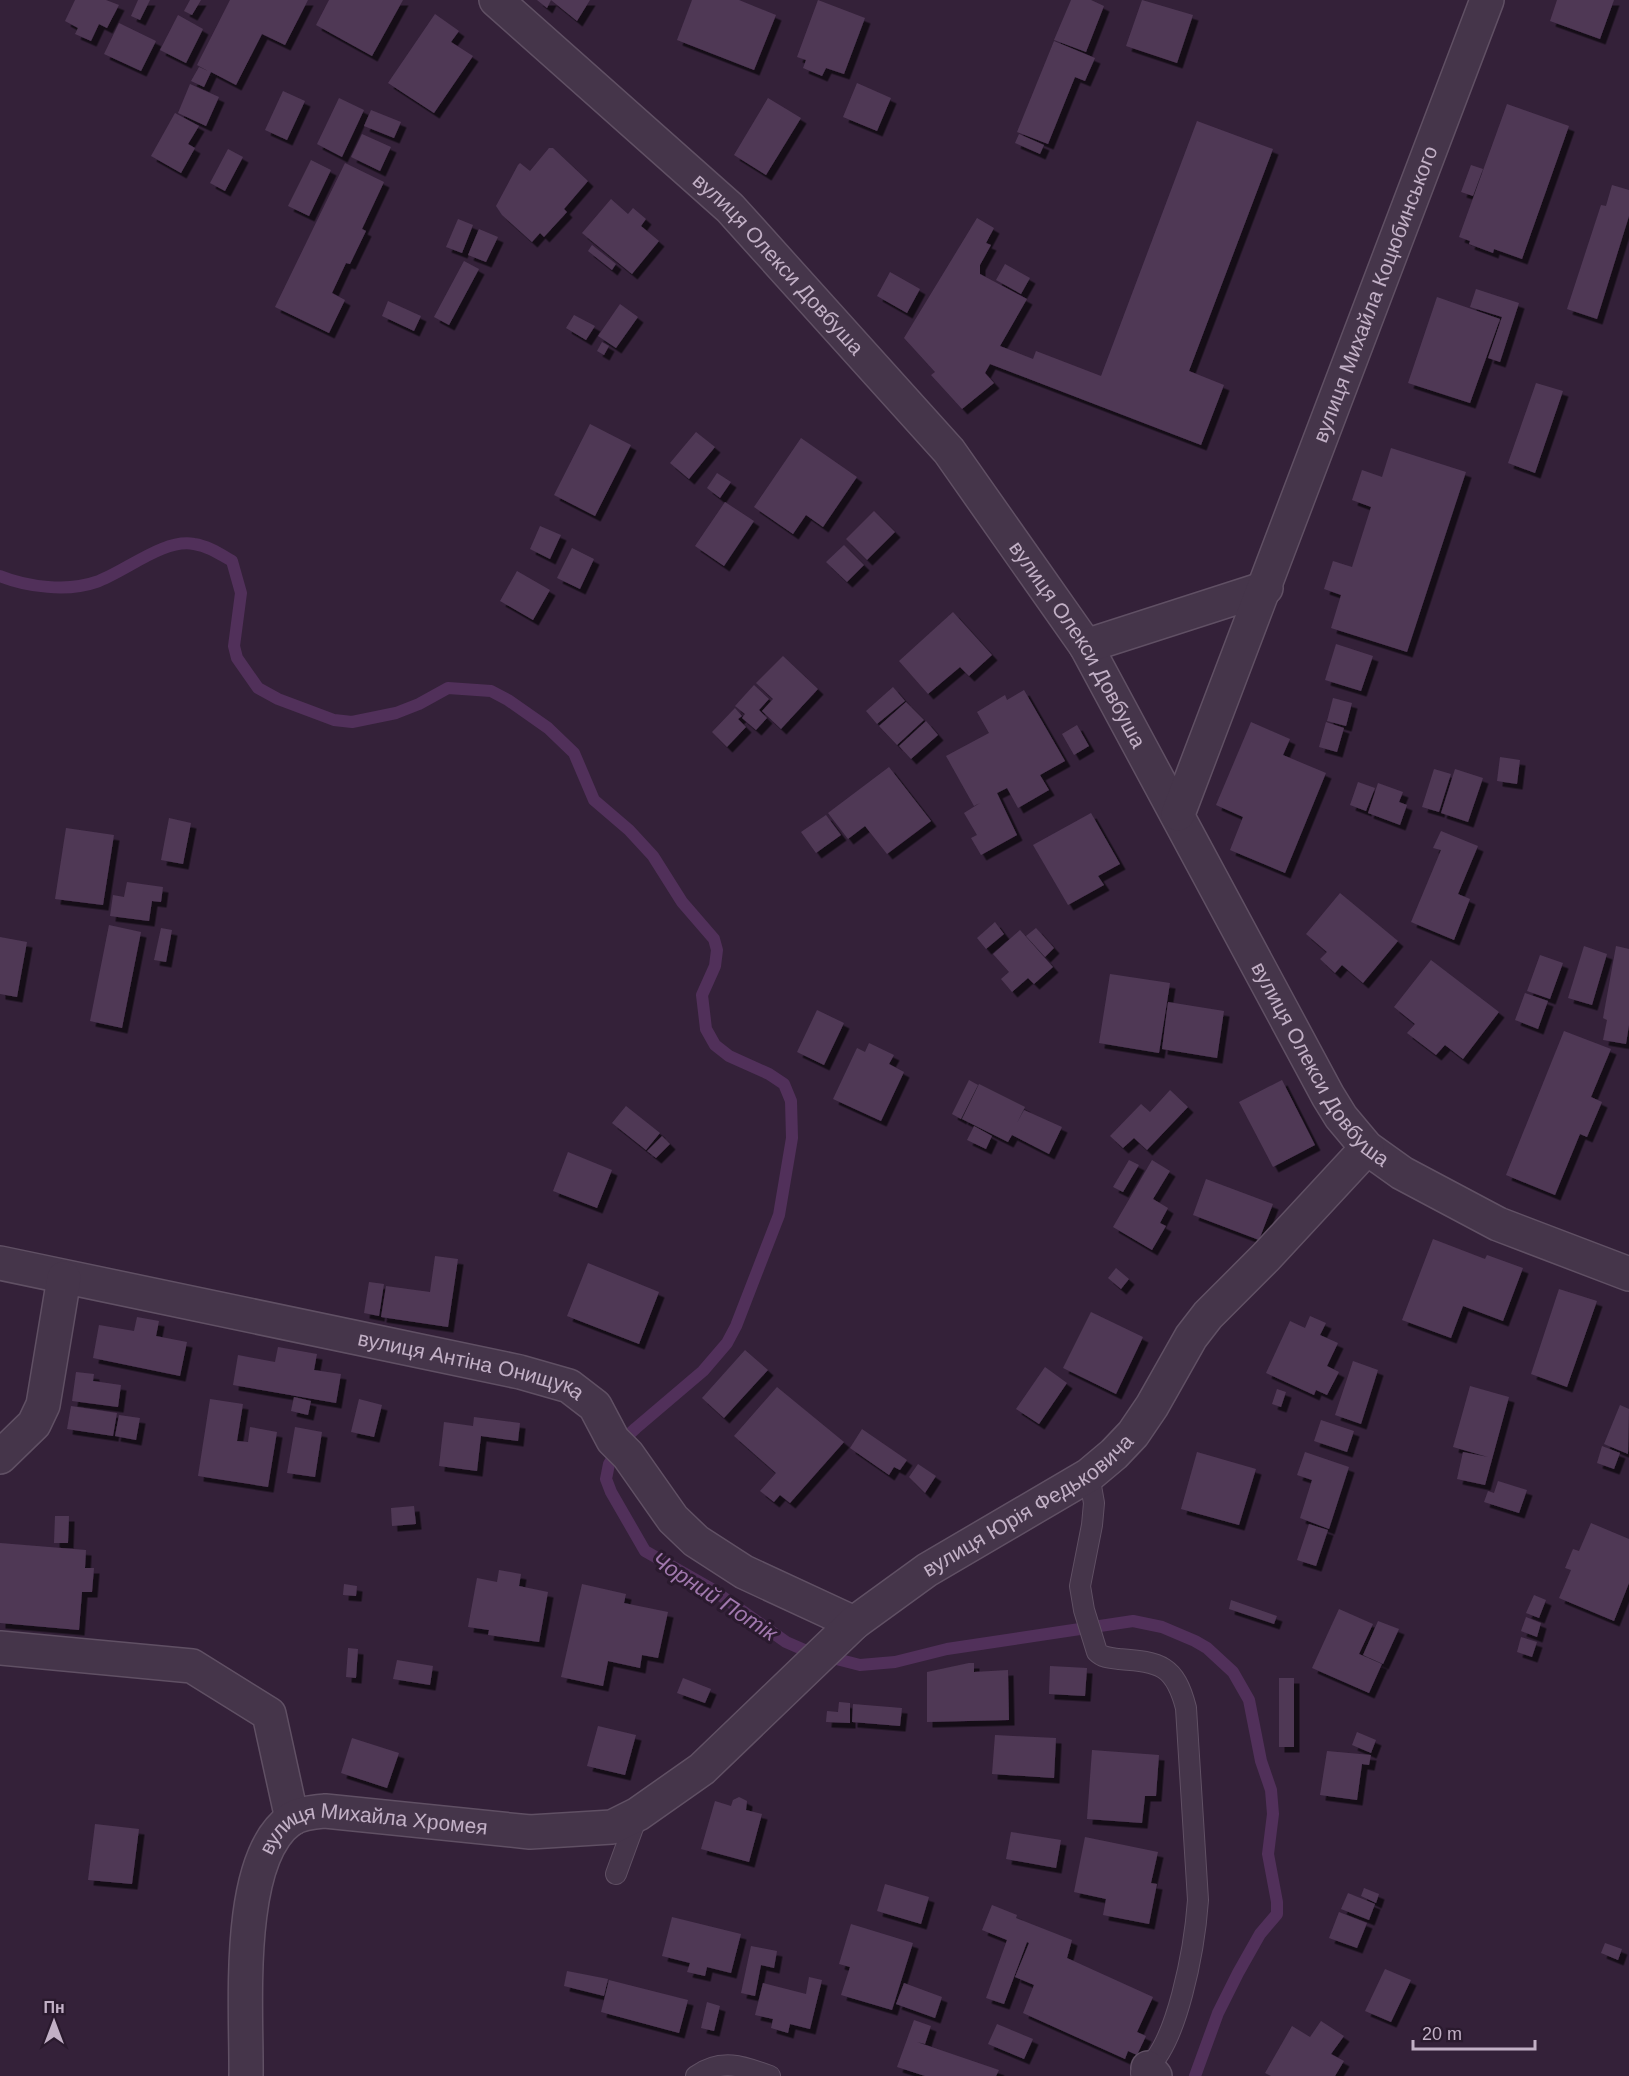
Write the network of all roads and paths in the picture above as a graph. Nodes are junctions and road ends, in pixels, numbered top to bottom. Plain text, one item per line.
1 (496, 0) edge
2 (1487, 0) edge
3 (1266, 588) junction
4 (1086, 646) junction
5 (1178, 814) junction
6 (1367, 1148) junction
7 (0, 1263) edge
8 (1629, 1274) edge
9 (64, 1278) junction
10 (0, 1457) edge
11 (1089, 1475) junction
12 (854, 1623) junction
13 (0, 1648) edge
14 (638, 1814) junction
15 (292, 1819) junction
16 (616, 1874) dead end
17 (1146, 2073) edge
18 (246, 2076) edge
19 (696, 2076) edge
20 (770, 2076) edge

1 - 4 street, вулиця Олекси Довбуша
2 - 3 street, вулиця Михайла Коцюбинського
3 - 4 street
3 - 5 street, вулиця Михайла Коцюбинського
4 - 5 street, вулиця Олекси Довбуша
5 - 6 street, вулиця Олекси Довбуша
6 - 8 street, вулиця Олекси Довбуша
6 - 11 street, вулиця Юрія Федьковича
7 - 9 street, вулиця Антіна Онищука
9 - 10 street
9 - 12 street, вулиця Антіна Онищука
11 - 12 street, вулиця Юрія Федьковича
11 - 17 lane
12 - 14 street, вулиця Юрія Федьковича
13 - 15 street
14 - 15 street, вулиця Михайла Хромея
14 - 16 lane
15 - 18 street, вулиця Михайла Хромея
19 - 20 lane

